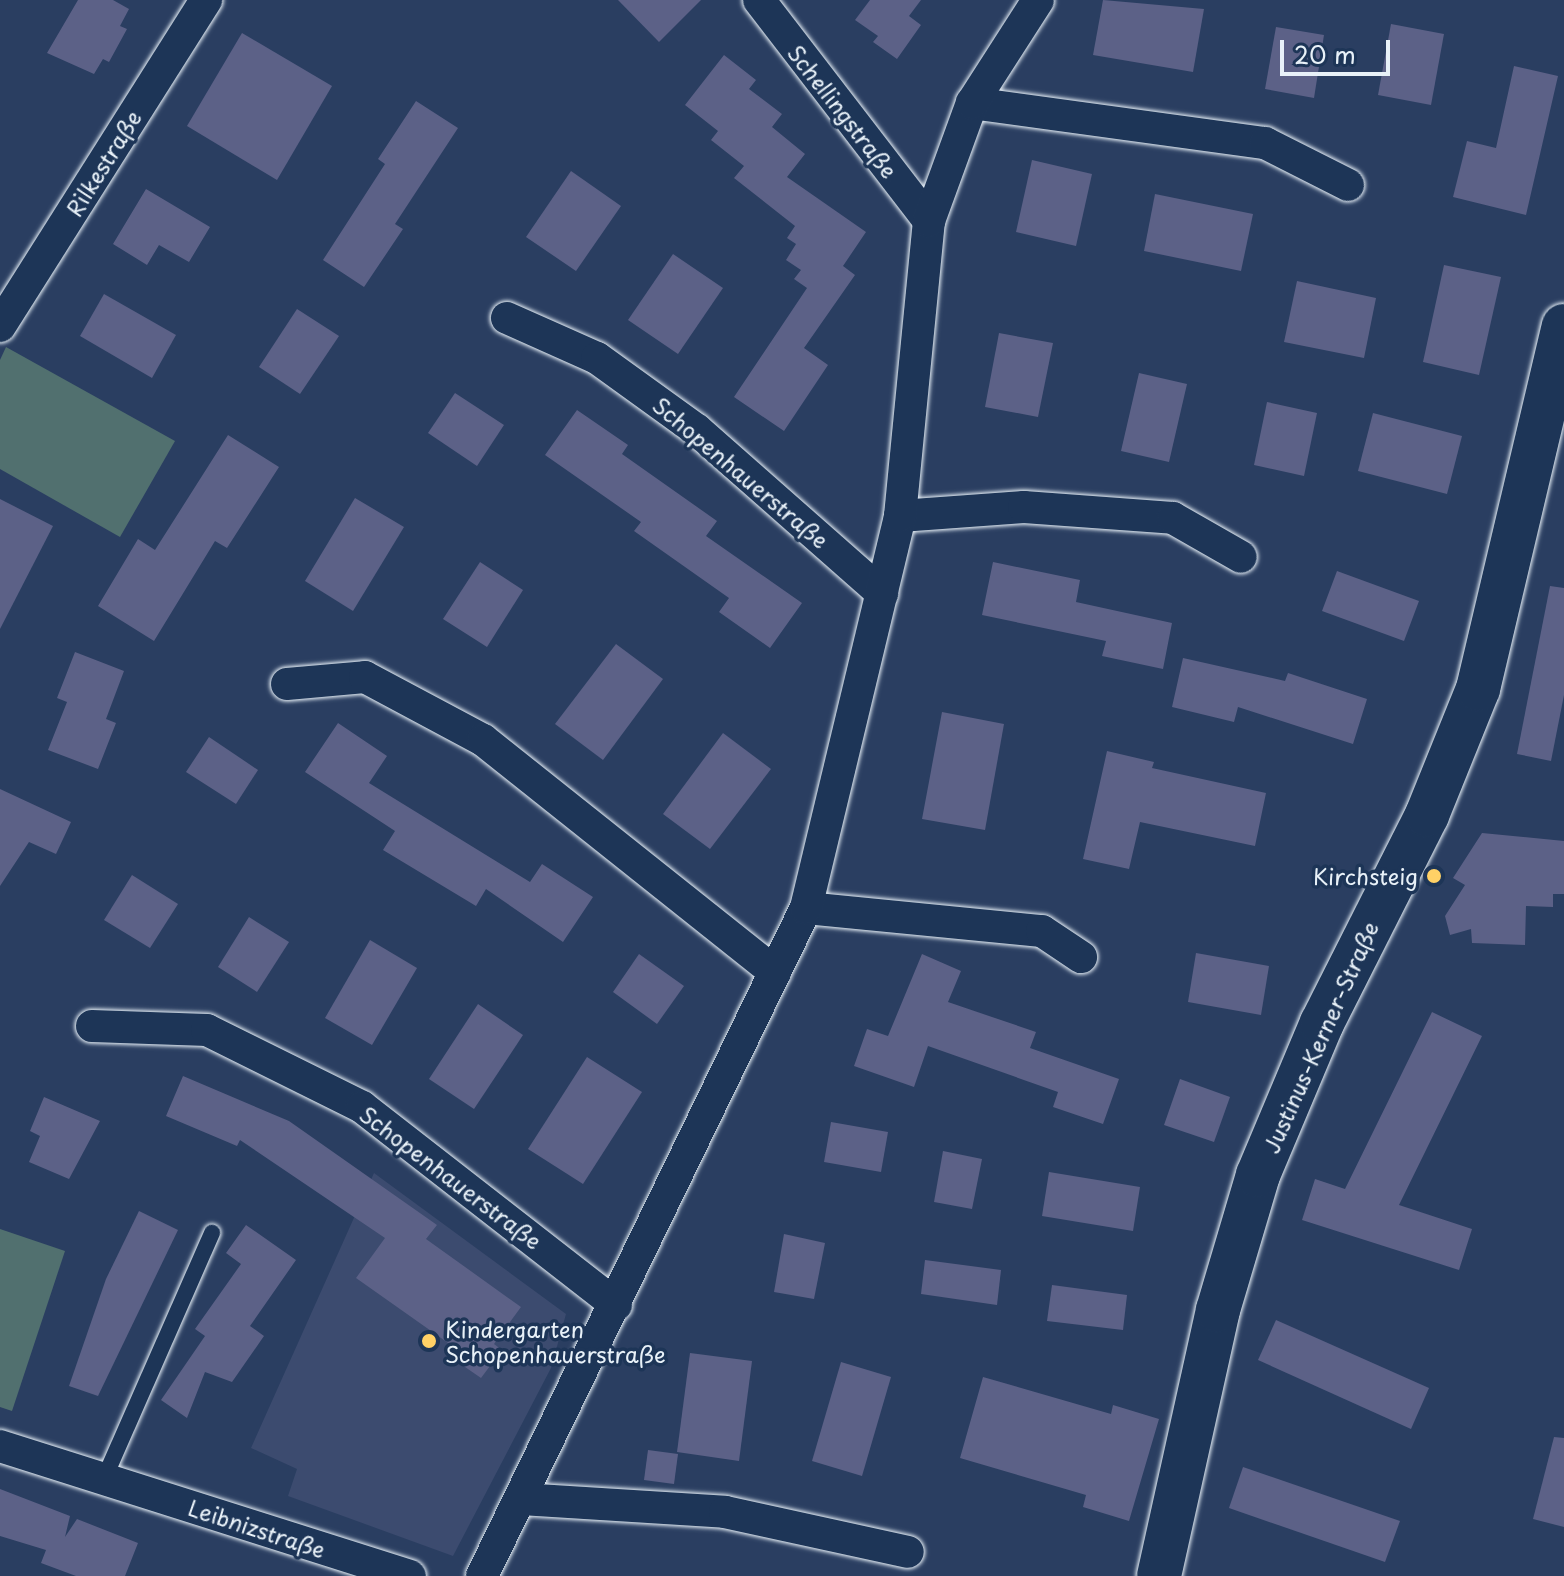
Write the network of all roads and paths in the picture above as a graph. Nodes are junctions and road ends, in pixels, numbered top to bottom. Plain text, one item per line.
1 (206, 0) edge
2 (759, 0) edge
3 (1038, 0) edge
4 (972, 103) junction
5 (1348, 185) dead end
6 (929, 221) junction
7 (507, 318) dead end
8 (0, 326) edge
9 (1564, 326) edge
10 (900, 516) junction
11 (1241, 557) dead end
12 (882, 593) junction
13 (287, 684) dead end
14 (806, 908) junction
15 (1081, 957) dead end
16 (775, 972) junction
17 (92, 1026) dead end
18 (212, 1233) dead end
19 (616, 1305) junction
20 (0, 1446) edge
21 (104, 1479) junction
22 (521, 1499) junction
23 (908, 1552) dead end
24 (410, 1576) edge
25 (482, 1576) edge
26 (1159, 1576) edge

1 - 8 street, Rilkestraße
2 - 6 street, Schellingstraße
3 - 4 street
4 - 5 street
4 - 6 street
6 - 10 street
7 - 12 street, Schopenhauerstraße
9 - 26 street, Justinus-Kerner-Straße
10 - 11 street
10 - 12 street
12 - 14 street
13 - 16 street
14 - 15 street
14 - 16 street
16 - 19 street
17 - 19 street, Schopenhauerstraße
18 - 21 lane
19 - 22 street
20 - 21 street, Leibnizstraße
21 - 24 street, Leibnizstraße
22 - 23 street
22 - 25 street

